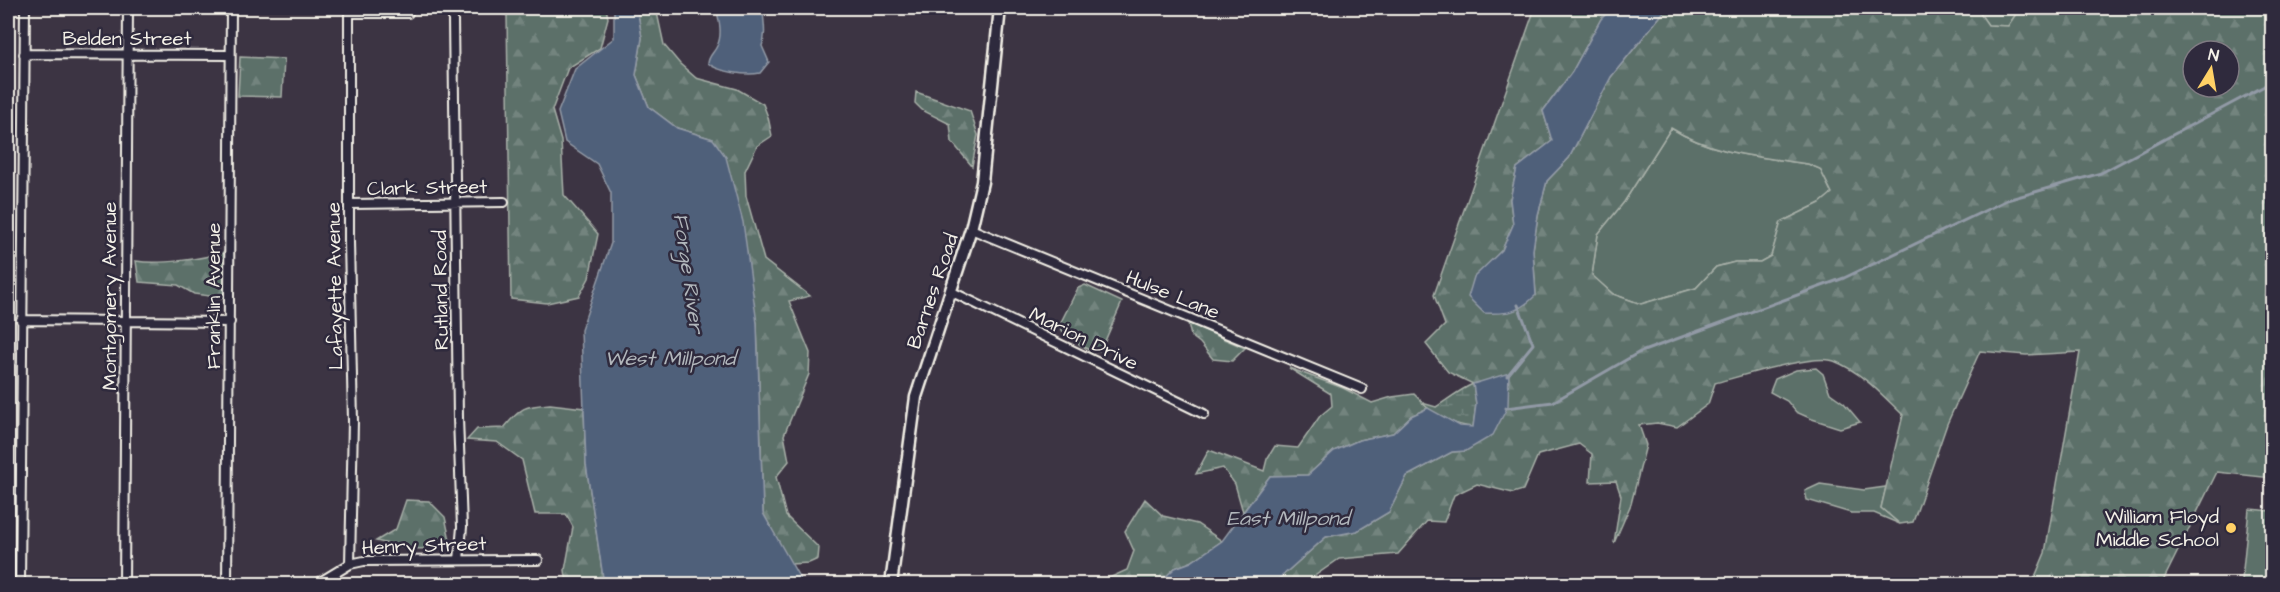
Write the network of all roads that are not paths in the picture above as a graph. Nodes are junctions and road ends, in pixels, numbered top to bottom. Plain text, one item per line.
1 (25, 8) edge
2 (128, 8) edge
3 (231, 8) edge
4 (1000, 8) edge
5 (350, 10) edge
6 (408, 13) dead end
7 (453, 20) dead end
8 (24, 54) junction
9 (127, 55) junction
10 (230, 55) junction
11 (455, 202) junction
12 (504, 202) dead end
13 (350, 204) junction
14 (971, 229) junction
15 (950, 291) junction
16 (21, 320) junction
17 (126, 320) junction
18 (230, 322) junction
19 (1362, 389) dead end
20 (1204, 414) dead end
21 (459, 560) junction
22 (538, 560) dead end
23 (350, 564) junction
24 (20, 585) edge
25 (124, 585) edge
26 (227, 585) edge
27 (317, 585) edge
28 (891, 585) edge

1 - 8 street
2 - 9 street, Montgomery Avenue
3 - 10 street, Franklin Avenue
4 - 14 street, Barnes Road
5 - 6 street
5 - 13 street, Lafayette Avenue
7 - 11 street, Rutland Road
8 - 9 street, Belden Street
8 - 16 street
9 - 10 street, Belden Street
9 - 17 street, Montgomery Avenue
10 - 18 street, Franklin Avenue
11 - 12 street, Clark Street
11 - 13 street, Clark Street
11 - 21 street, Rutland Road
13 - 23 street, Lafayette Avenue
14 - 15 street, Barnes Road
14 - 19 street, Hulse Lane
15 - 20 street, Marion Drive
15 - 28 street, Barnes Road
16 - 17 street
16 - 24 street
17 - 18 street
17 - 25 street, Montgomery Avenue
18 - 26 street, Franklin Avenue
21 - 22 street, Henry Street
21 - 23 street, Henry Street
23 - 27 street, Henry Street

